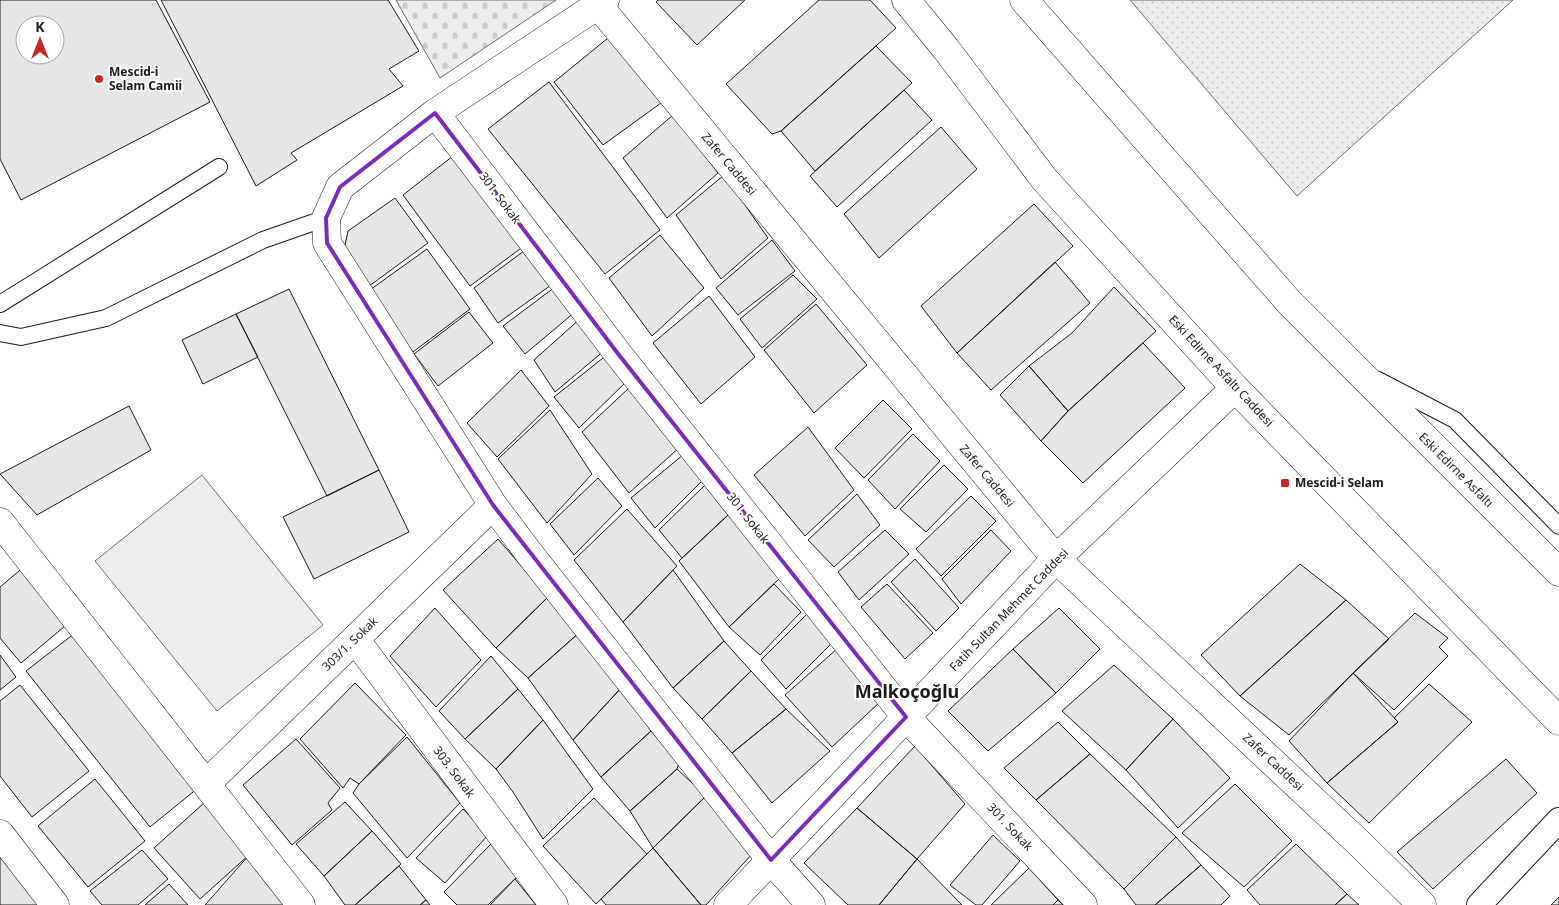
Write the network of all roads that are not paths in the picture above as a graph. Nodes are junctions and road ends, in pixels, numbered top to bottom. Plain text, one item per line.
1 (906, 0) edge
2 (1024, 0) edge
3 (602, 3) edge
4 (435, 113) junction
5 (219, 167) dead end
6 (326, 218) junction
7 (0, 304) edge
8 (0, 333) edge
9 (1352, 367) junction
10 (1235, 388) junction
11 (493, 505) junction
12 (0, 522) edge
13 (1559, 526) edge
14 (1056, 559) junction
15 (1559, 572) edge
16 (355, 639) junction
17 (906, 717) junction
18 (1559, 721) edge
19 (206, 784) junction
20 (1559, 820) edge
21 (0, 834) edge
22 (771, 860) junction
23 (54, 905) edge
24 (302, 905) edge
25 (554, 905) edge
26 (728, 905) edge
27 (811, 905) edge
28 (1083, 905) edge
29 (1422, 905) edge
30 (1479, 905) edge

1 - 10 street, Eski Edirne Asfaltı Caddesi
2 - 9 street
3 - 4 street
3 - 14 street, Zafer Caddesi
4 - 6 street
4 - 17 street, 301. Sokak
5 - 7 lane
6 - 8 lane
6 - 11 street
9 - 13 lane
9 - 15 street, Eski Edirne Asfaltı
10 - 14 street, Fatih Sultan Mehmet Caddesi
10 - 18 street, Eski Edirne Asfaltı Caddesi
11 - 16 street, 303/1. Sokak
11 - 22 street
12 - 19 street
14 - 17 street, Fatih Sultan Mehmet Caddesi
14 - 29 street, Zafer Caddesi
16 - 19 street, 303/1. Sokak
16 - 25 street, 303. Sokak
17 - 22 street, Fatih Sultan Mehmet Caddesi
17 - 28 street, 301. Sokak
19 - 24 street
20 - 30 street
21 - 23 street
22 - 26 street, Fatih Sultan Mehmet Caddesi
22 - 27 street

